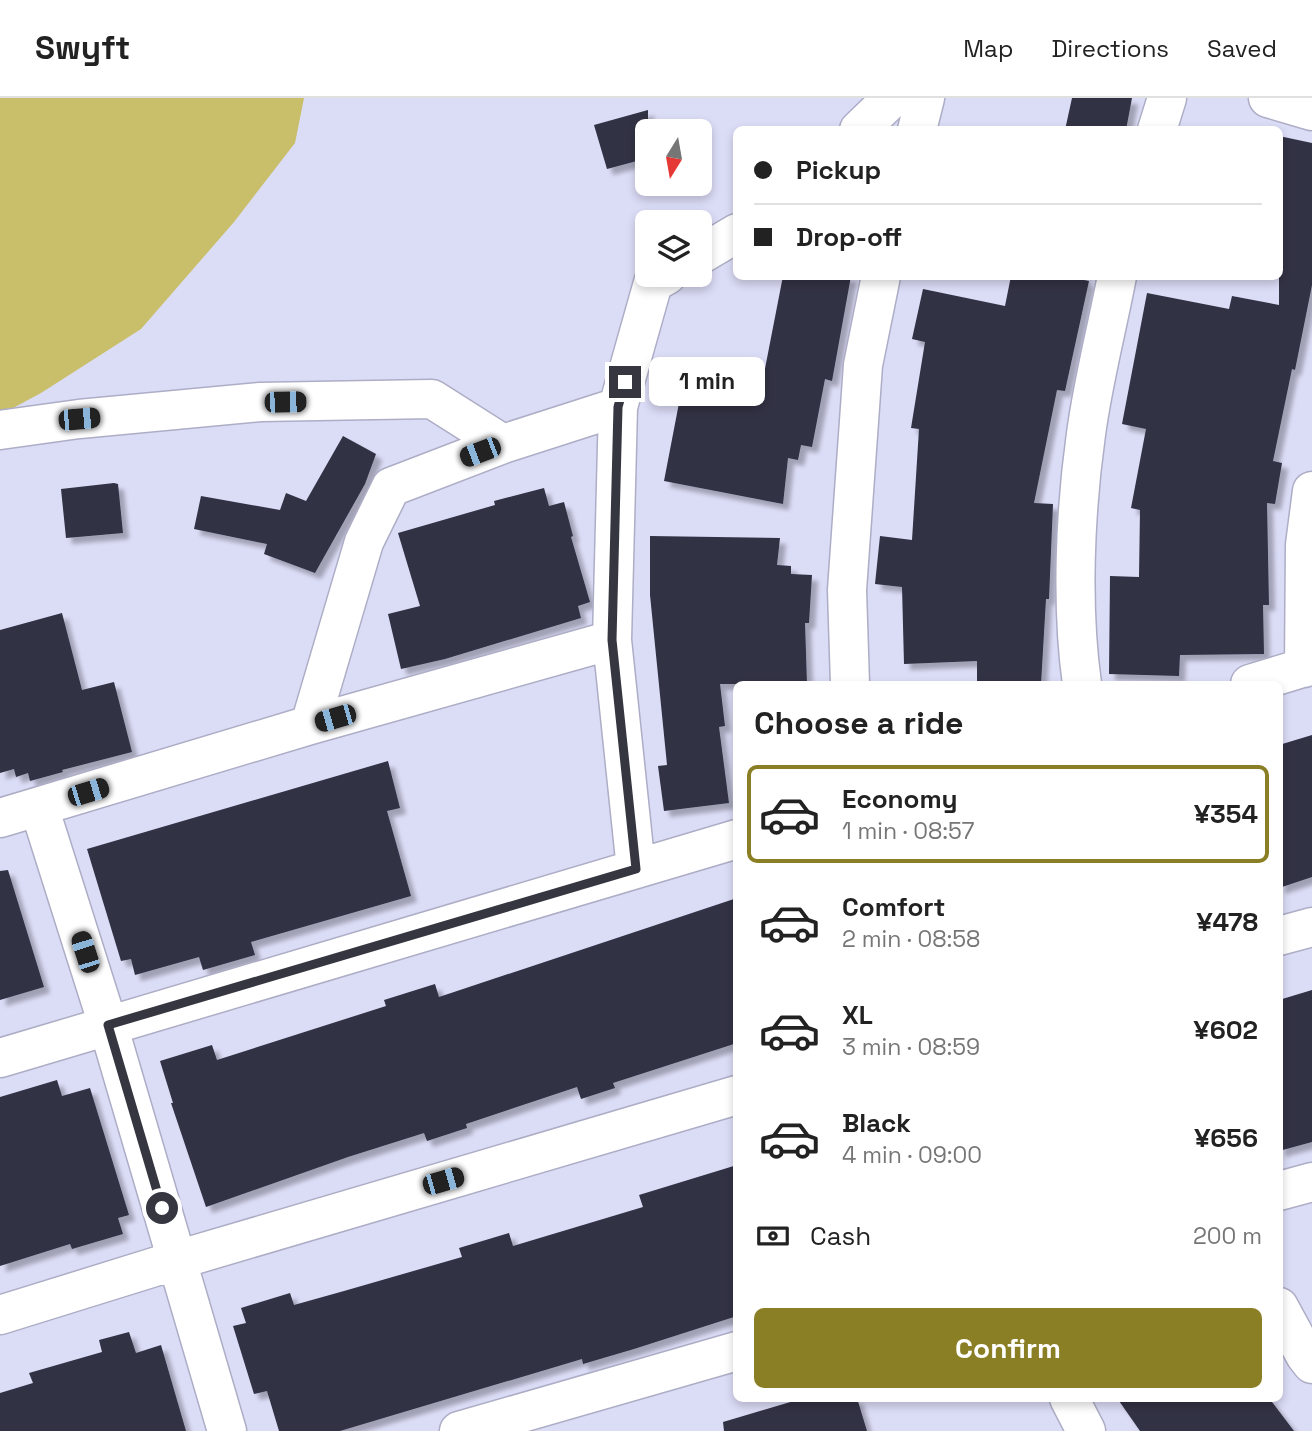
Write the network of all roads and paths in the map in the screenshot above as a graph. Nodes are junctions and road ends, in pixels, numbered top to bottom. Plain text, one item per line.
1 (892, 98) edge
2 (925, 98) edge
3 (1167, 98) edge
4 (1268, 98) edge
5 (1312, 111) edge
6 (863, 126) edge
7 (918, 126) edge
8 (1158, 126) edge
9 (733, 235) edge
10 (712, 248) edge
11 (880, 280) edge
12 (1116, 280) edge
13 (652, 287) edge
14 (618, 407) junction
15 (0, 430) edge
16 (503, 444) junction
17 (1312, 491) edge
18 (612, 640) junction
19 (1308, 666) edge
20 (850, 681) edge
21 (1082, 681) edge
22 (1260, 681) edge
23 (310, 725) junction
24 (39, 807) junction
25 (0, 818) edge
26 (733, 840) edge
27 (636, 869) junction
28 (1312, 927) edge
29 (1283, 935) edge
30 (108, 1025) junction
31 (0, 1058) edge
32 (733, 1096) edge
33 (1312, 1182) edge
34 (1283, 1190) edge
35 (177, 1260) junction
36 (0, 1315) edge
37 (1283, 1315) edge
38 (733, 1353) edge
39 (1312, 1364) edge
40 (1071, 1402) edge
41 (227, 1431) edge
42 (459, 1431) edge
43 (1086, 1431) edge

1 - 6 street
2 - 7 street
3 - 8 street
4 - 5 street
9 - 10 street
11 - 20 street
12 - 21 street
13 - 14 street
14 - 16 street
14 - 18 street
15 - 16 street
16 - 23 street
17 - 19 street
18 - 23 street
18 - 27 street
19 - 22 street
23 - 24 street
24 - 25 street
24 - 30 street
26 - 27 street
27 - 30 street
28 - 29 street
30 - 31 street
30 - 35 street
32 - 35 street
33 - 34 street
35 - 36 street
35 - 41 street
37 - 39 street
38 - 42 street
40 - 43 street

